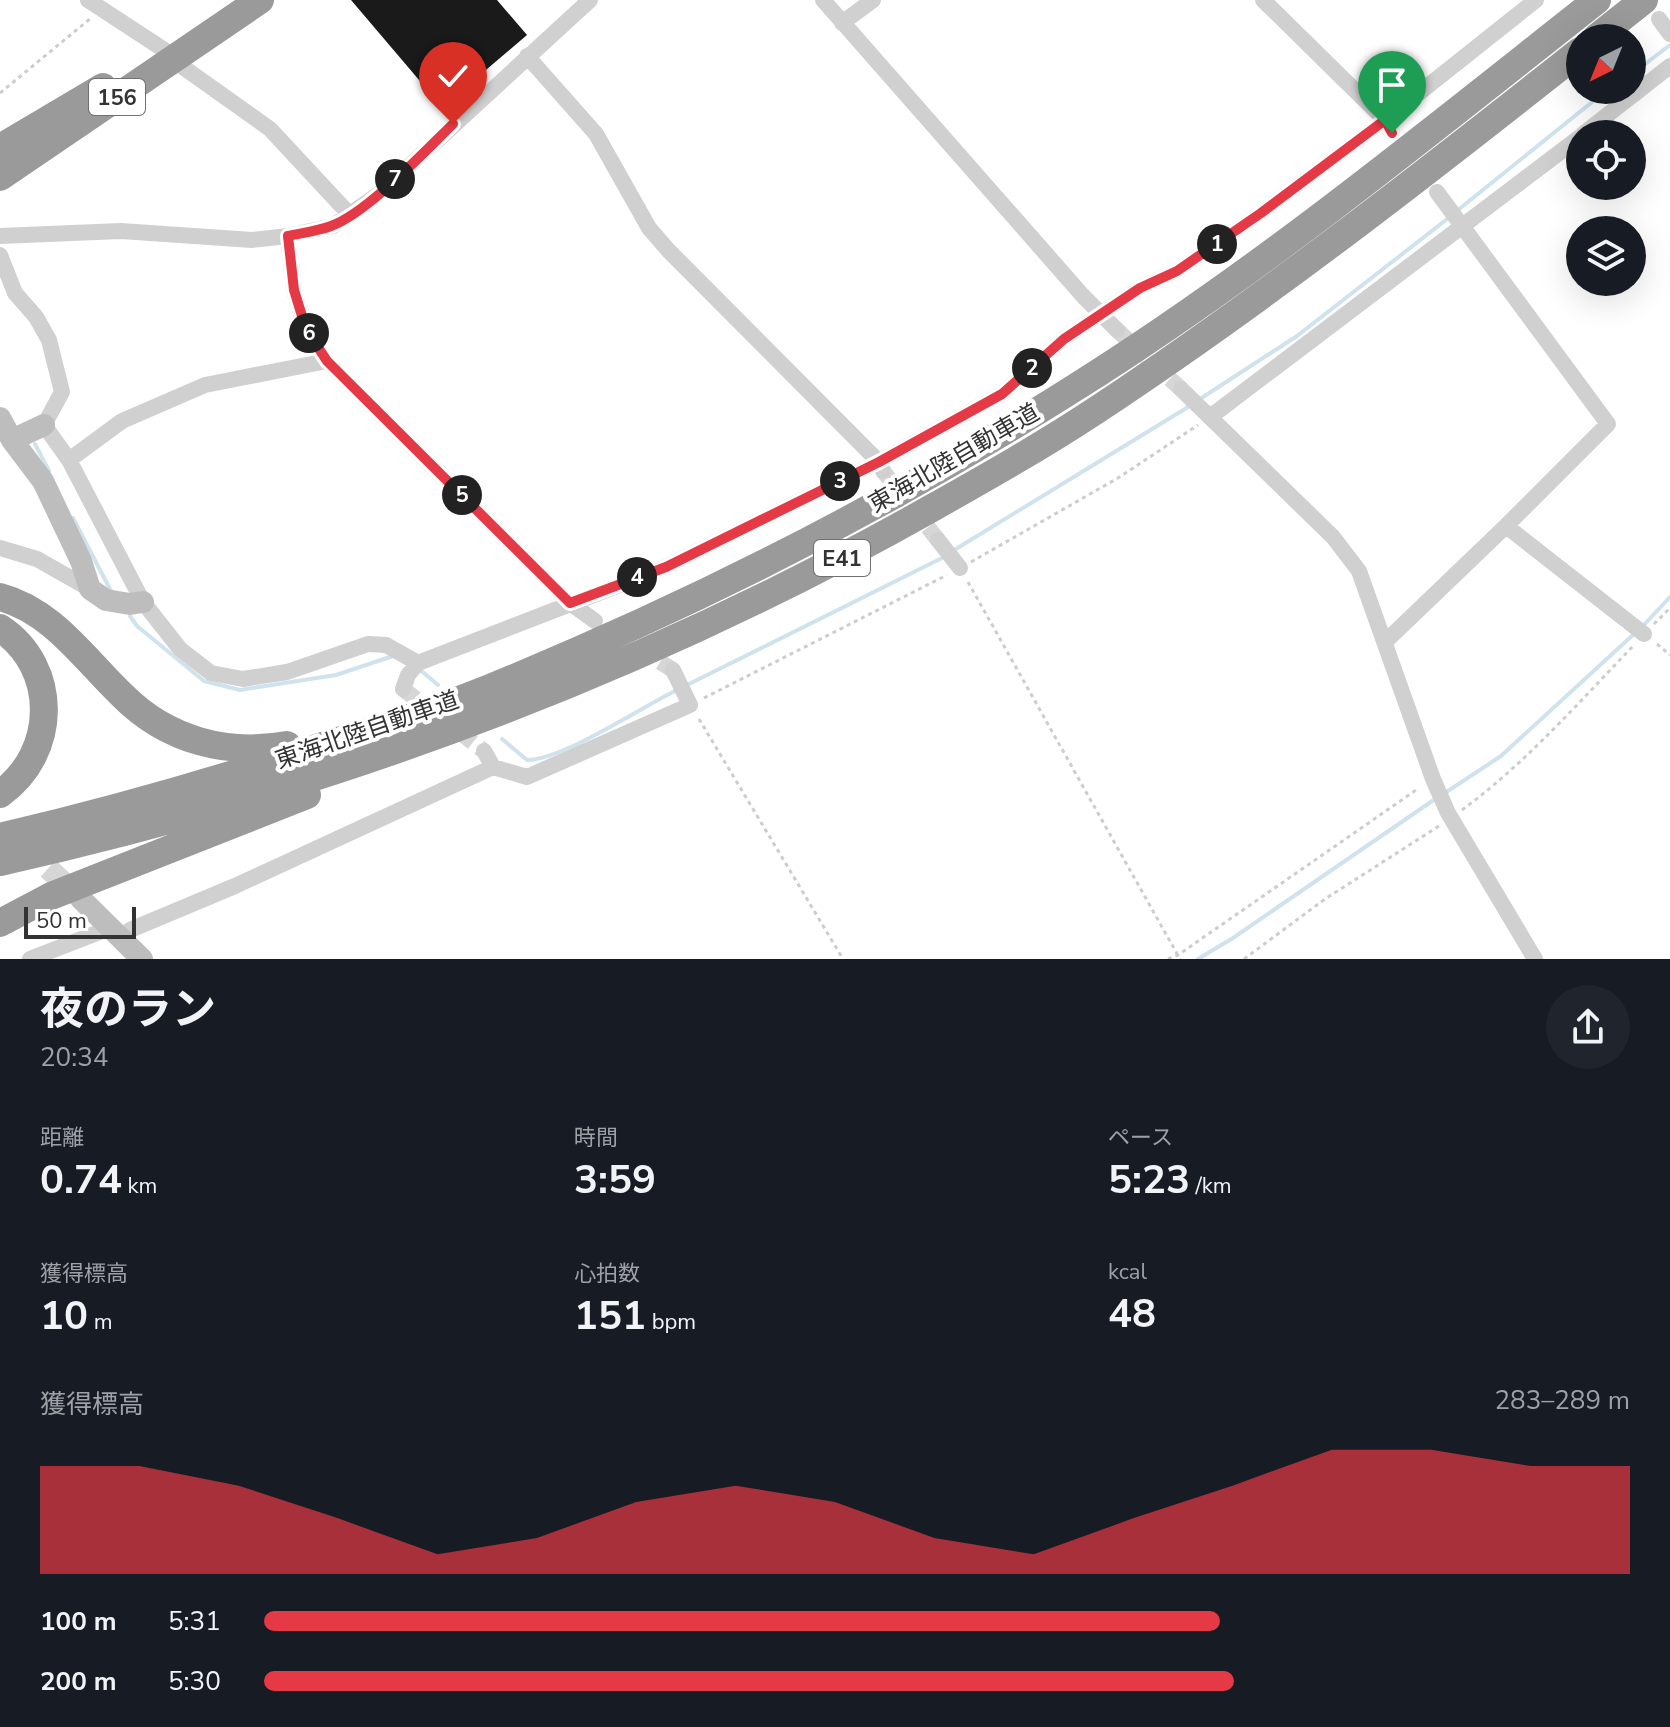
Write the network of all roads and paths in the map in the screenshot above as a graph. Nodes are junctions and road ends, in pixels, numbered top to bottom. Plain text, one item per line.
1 (260, 0) edge
2 (590, 0) edge
3 (823, 0) edge
4 (873, 0) edge
5 (1263, 0) edge
6 (1536, 0) edge
7 (1597, 0) edge
8 (95, 4) edge
9 (1653, 16) edge
10 (842, 23) junction
11 (1632, 24) edge
12 (171, 56) junction
13 (527, 56) junction
14 (1566, 62) edge
15 (1670, 66) edge
16 (0, 93) edge
17 (1601, 120) edge
18 (1388, 127) junction
19 (1566, 147) edge
20 (0, 148) edge
21 (0, 177) edge
22 (1442, 199) dead end
23 (350, 215) junction
24 (1461, 225) junction
25 (0, 236) edge
26 (288, 236) junction
27 (0, 255) edge
28 (1101, 314) junction
29 (1117, 330) tunnel mouth
30 (327, 361) junction
31 (1183, 390) tunnel mouth
32 (1208, 415) junction
33 (0, 418) edge
34 (44, 425) junction
35 (12, 440) junction
36 (69, 460) junction
37 (881, 466) junction
38 (1506, 526) junction
39 (940, 543) tunnel mouth
40 (0, 548) edge
41 (958, 565) junction
42 (90, 589) junction
43 (0, 597) edge
44 (143, 602) junction
45 (570, 603) junction
46 (1670, 608) edge
47 (0, 628) edge
48 (600, 630) junction
49 (1640, 630) junction
50 (1385, 642) junction
51 (1670, 655) edge
52 (675, 674) tunnel mouth
53 (688, 701) junction
54 (503, 713) junction
55 (484, 751) tunnel mouth
56 (493, 767) junction
57 (1434, 783) junction
58 (0, 794) edge
59 (1449, 816) junction
60 (0, 837) edge
61 (0, 862) edge
62 (81, 899) tunnel mouth
63 (0, 923) edge
64 (115, 931) junction
65 (1179, 957) edge
66 (30, 959) edge
67 (142, 959) edge
68 (843, 959) edge
69 (1168, 959) edge
70 (1244, 959) edge
71 (1535, 959) edge

1 - 12 highway, 156
2 - 13 street
3 - 10 street
4 - 10 street
5 - 18 street
6 - 18 street
7 - 48 highway, 東海北陸自動車道 / E41
8 - 12 street
8 - 16 path
9 - 11 highway
10 - 28 street
12 - 20 highway, 156
12 - 21 highway, 156
12 - 23 street
13 - 23 street
13 - 37 street
14 - 54 highway, 東海北陸自動車道 / E41
15 - 17 street
18 - 28 street
19 - 24 street
22 - 24 street
23 - 26 street
24 - 32 street
24 - 38 street
25 - 26 street
26 - 30 street
27 - 34 street
28 - 29 street
28 - 37 street
30 - 36 street
30 - 45 street
31 - 32 street
32 - 41 path
32 - 50 street
33 - 35 street
34 - 35 street
34 - 36 street
35 - 42 street
36 - 44 street
37 - 45 street
38 - 49 street
38 - 50 street
39 - 41 street
40 - 42 street
41 - 53 path
41 - 65 path
42 - 44 street
43 - 48 highway
44 - 45 street
45 - 48 street
46 - 49 path
47 - 58 highway
48 - 60 highway, 東海北陸自動車道 / E41
49 - 51 path
49 - 59 path
50 - 57 street
52 - 53 street
53 - 56 street
53 - 68 path
54 - 61 highway, 東海北陸自動車道 / E41
54 - 63 highway
55 - 56 street
56 - 64 street
57 - 59 street
57 - 65 path
59 - 70 path
59 - 71 street
62 - 64 street
64 - 66 street
64 - 67 street
65 - 69 path

